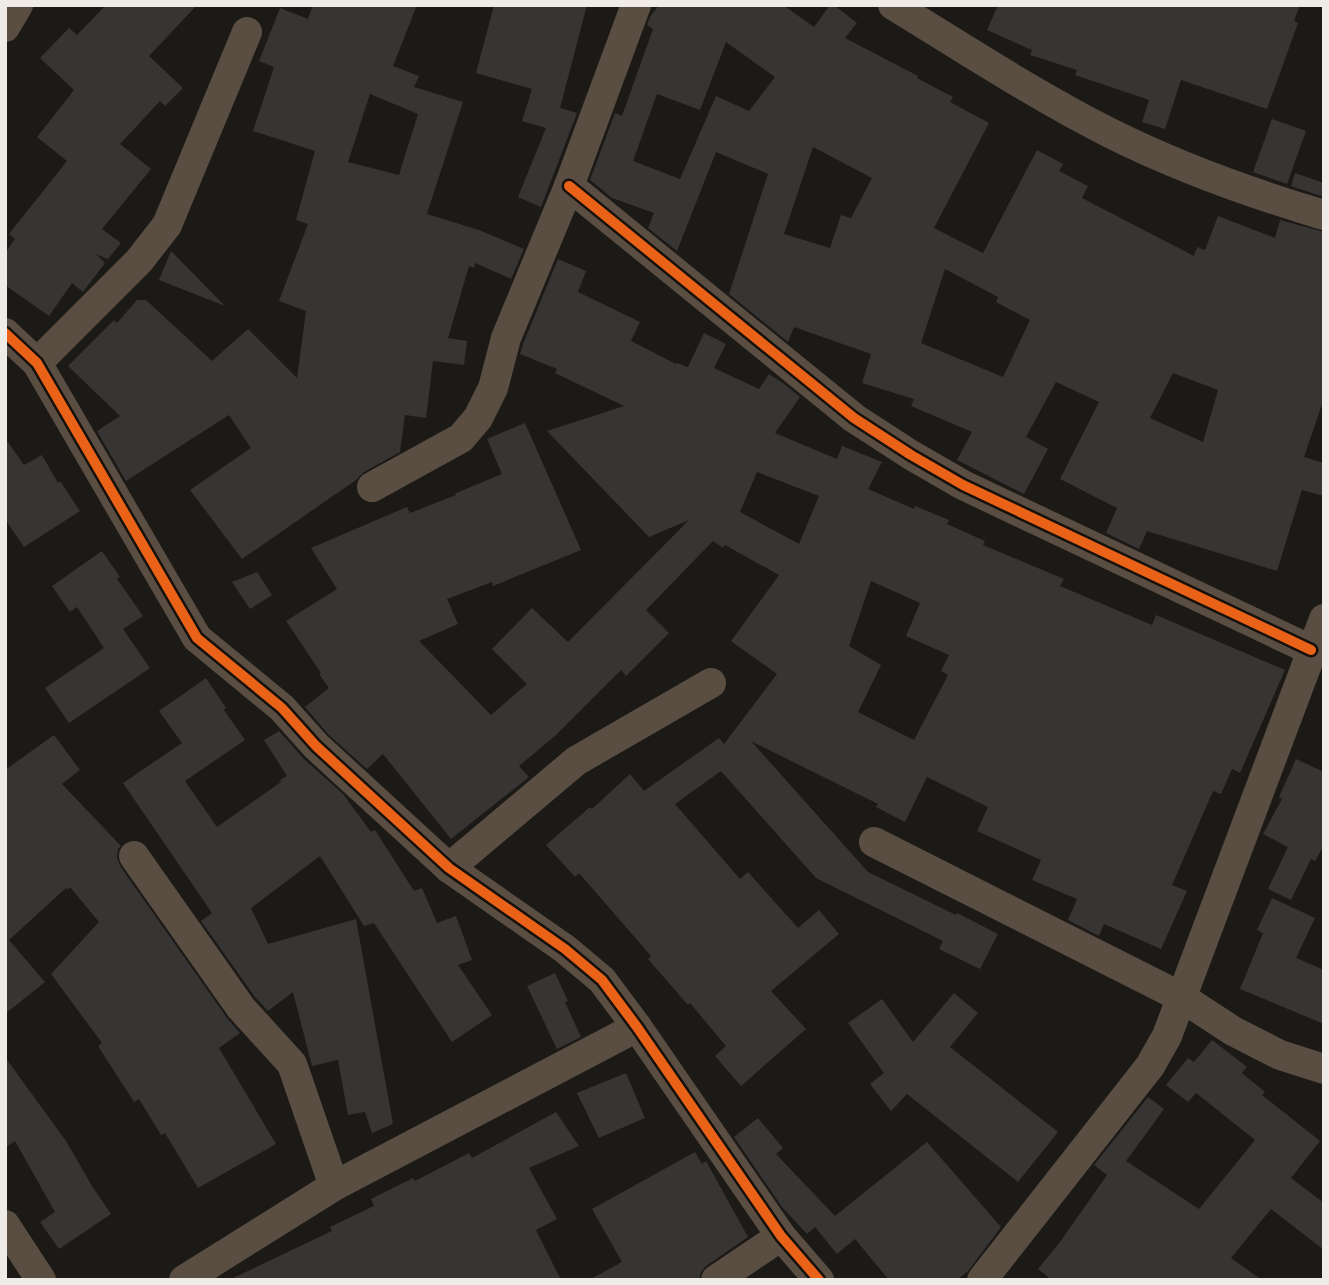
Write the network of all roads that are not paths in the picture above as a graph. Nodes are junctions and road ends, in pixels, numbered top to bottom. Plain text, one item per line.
1 (19, 5) edge
2 (636, 5) edge
3 (894, 5) edge
4 (5, 27) edge
5 (247, 32) dead end
6 (569, 186) junction
7 (1324, 215) edge
8 (5, 333) edge
9 (37, 363) junction
10 (372, 487) dead end
11 (1324, 619) edge
12 (1311, 650) junction
13 (710, 683) dead end
14 (874, 842) dead end
15 (134, 856) dead end
16 (449, 868) junction
17 (1181, 997) junction
18 (637, 1027) junction
19 (1324, 1069) edge
20 (334, 1186) junction
21 (5, 1225) edge
22 (781, 1236) junction
23 (41, 1280) edge
24 (184, 1280) edge
25 (716, 1280) edge
26 (818, 1280) edge
27 (982, 1280) edge

1 - 4 street
2 - 6 street
3 - 7 street
5 - 9 street
6 - 10 street
6 - 12 street
8 - 9 street
9 - 16 street
11 - 12 street
12 - 17 street
13 - 16 street
14 - 17 street
15 - 20 street
16 - 18 street
17 - 19 street
17 - 27 street
18 - 20 street
18 - 22 street
20 - 24 street
21 - 23 street
22 - 25 street
22 - 26 street

